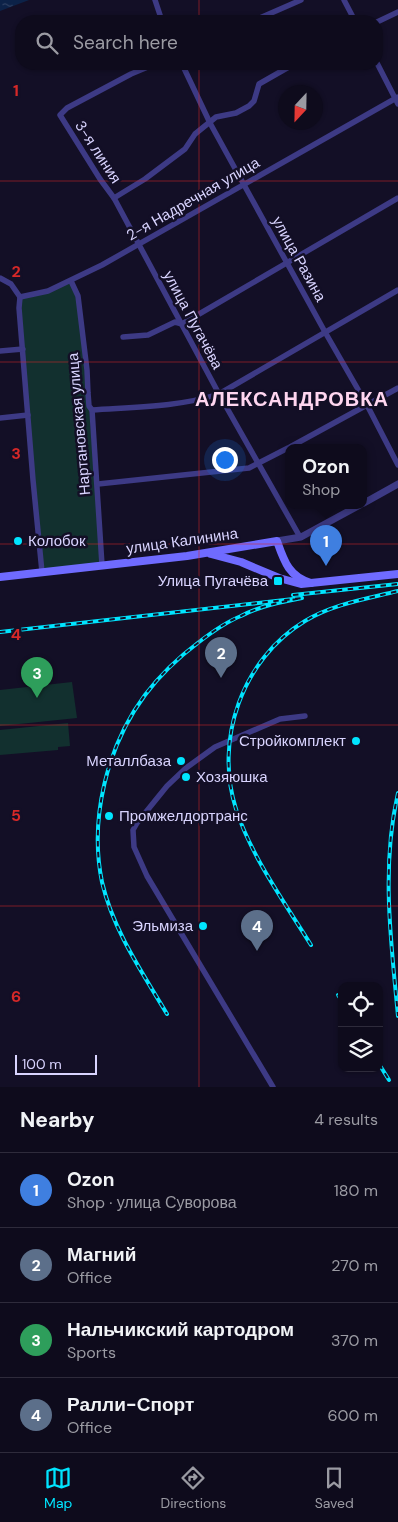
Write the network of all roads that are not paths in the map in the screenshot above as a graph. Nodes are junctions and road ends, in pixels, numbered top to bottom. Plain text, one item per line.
1 (155, 0) edge
2 (301, 0) edge
3 (344, 0) edge
4 (398, 12) edge
5 (160, 15) edge
6 (266, 15) edge
7 (352, 15) edge
8 (383, 19) edge
9 (141, 70) edge
10 (185, 70) edge
11 (284, 70) edge
12 (381, 70) edge
13 (397, 100) edge
14 (210, 122) junction
15 (244, 184) junction
16 (114, 198) junction
17 (398, 198) edge
18 (138, 245) junction
19 (287, 263) junction
20 (0, 278) edge
21 (71, 281) junction
22 (398, 290) edge
23 (20, 296) junction
24 (182, 324) junction
25 (325, 332) junction
26 (123, 337) dead end
27 (23, 349) junction
28 (0, 350) edge
29 (398, 388) edge
30 (219, 394) junction
31 (367, 405) junction
32 (92, 410) junction
33 (28, 415) junction
34 (0, 418) edge
35 (296, 444) edge
36 (285, 450) edge
37 (259, 464) junction
38 (398, 465) edge
39 (98, 484) junction
40 (398, 484) edge
41 (367, 501) edge
42 (352, 509) edge
43 (300, 537) junction
44 (277, 542) junction
45 (206, 553) junction
46 (102, 566) junction
47 (42, 572) junction
48 (398, 574) edge
49 (0, 577) edge
50 (311, 584) junction
51 (305, 716) dead end
52 (273, 1087) edge

1 - 5 street
2 - 6 street
3 - 7 street
4 - 8 street
9 - 16 street, 3-я линия
10 - 14 street, улица Разина
11 - 14 street
12 - 13 street
13 - 15 street, 2-я Надречная улица
14 - 15 street, улица Разина
14 - 16 street
15 - 18 street, 2-я Надречная улица
15 - 19 street, улица Разина
16 - 18 street, 3-я линия
17 - 19 street
18 - 21 street, 2-я Надречная улица
18 - 24 street, улица Пугачёва
19 - 24 street
19 - 25 street, улица Разина
20 - 23 street
21 - 23 street, 2-я Надречная улица
21 - 32 street, Нартановская улица
22 - 25 street
23 - 27 street
24 - 26 street
24 - 30 street, улица Пугачёва
25 - 30 street
25 - 31 street, улица Разина
27 - 28 street
27 - 33 street
29 - 31 street
30 - 32 street
30 - 37 street, улица Пугачёва
31 - 35 street
31 - 38 street, улица Разина
32 - 39 street, Нартановская улица
33 - 34 street
33 - 47 street
36 - 37 street
37 - 39 street
37 - 43 street, улица Пугачёва
39 - 46 street, Нартановская улица
40 - 41 street
42 - 43 street, улица Калинина
43 - 44 street, улица Калинина
44 - 45 main road, улица Калинина
44 - 50 main road
45 - 46 main road, улица Калинина
45 - 50 main road
46 - 47 main road, улица Калинина
47 - 49 main road, улица Калинина
48 - 50 main road
51 - 52 street

